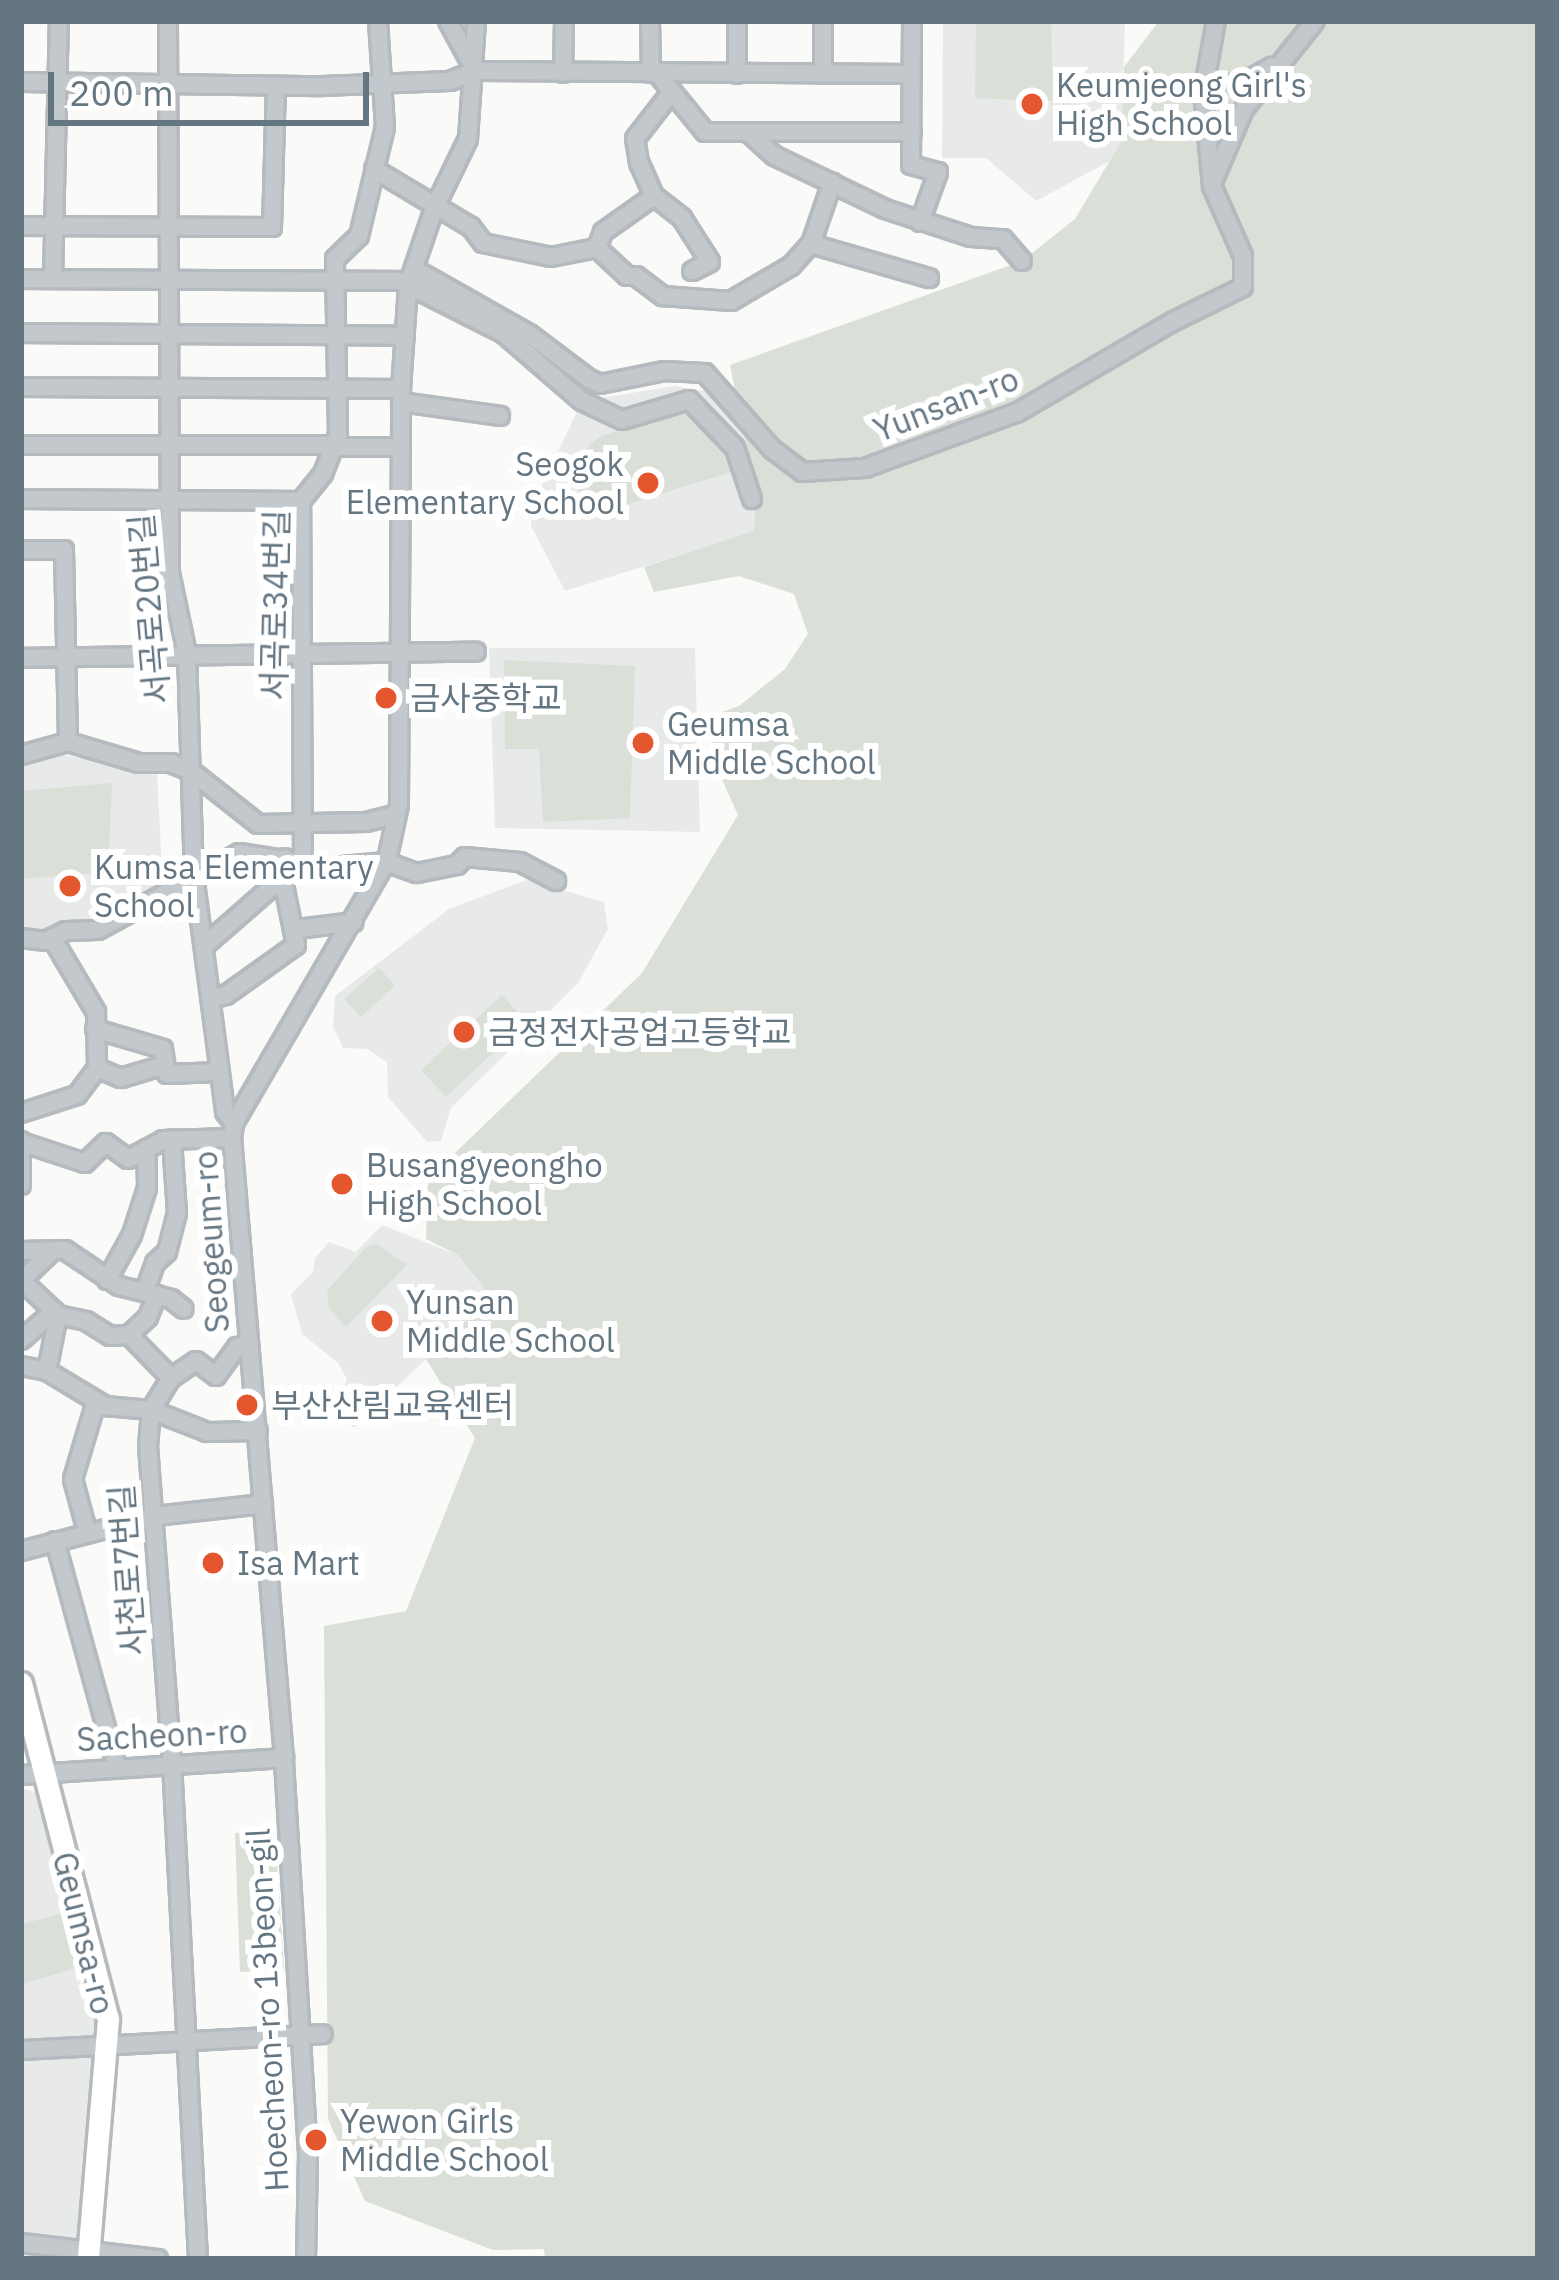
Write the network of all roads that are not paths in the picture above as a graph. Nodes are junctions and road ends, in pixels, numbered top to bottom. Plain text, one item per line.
1 (59, 21) edge
2 (167, 21) edge
3 (378, 21) edge
4 (448, 21) edge
5 (476, 21) edge
6 (564, 21) edge
7 (650, 21) edge
8 (737, 21) edge
9 (824, 21) edge
10 (912, 21) edge
11 (1216, 21) edge
12 (1315, 21) edge
13 (1280, 63) junction
14 (476, 71) junction
15 (563, 73) junction
16 (654, 74) junction
17 (737, 74) junction
18 (823, 74) junction
19 (911, 74) junction
20 (21, 82) edge
21 (1205, 82) junction
22 (60, 83) junction
23 (382, 83) junction
24 (167, 84) junction
25 (276, 86) junction
26 (670, 94) junction
27 (748, 132) junction
28 (912, 132) junction
29 (374, 169) junction
30 (832, 183) junction
31 (1212, 185) junction
32 (654, 196) junction
33 (434, 208) junction
34 (920, 221) junction
35 (21, 226) edge
36 (55, 226) junction
37 (168, 227) junction
38 (811, 244) junction
39 (597, 248) junction
40 (1022, 261) dead end
41 (692, 271) dead end
42 (411, 278) junction
43 (929, 278) dead end
44 (21, 279) edge
45 (53, 279) junction
46 (169, 280) junction
47 (335, 280) junction
48 (21, 333) edge
49 (169, 334) junction
50 (337, 335) junction
51 (405, 336) junction
52 (21, 387) edge
53 (169, 388) junction
54 (337, 388) junction
55 (401, 396) junction
56 (500, 416) dead end
57 (21, 445) edge
58 (169, 445) junction
59 (335, 446) junction
60 (401, 447) junction
61 (21, 499) edge
62 (752, 499) dead end
63 (170, 500) junction
64 (301, 501) junction
65 (21, 550) edge
66 (476, 652) dead end
67 (401, 653) junction
68 (187, 654) junction
69 (300, 654) junction
70 (66, 657) junction
71 (21, 658) edge
72 (68, 742) junction
73 (21, 755) edge
74 (191, 770) junction
75 (397, 814) junction
76 (306, 826) junction
77 (294, 860) junction
78 (386, 862) junction
79 (194, 875) junction
80 (556, 881) dead end
81 (274, 885) junction
82 (354, 922) junction
83 (297, 928) junction
84 (21, 938) edge
85 (52, 938) junction
86 (204, 946) junction
87 (211, 999) junction
88 (95, 1029) junction
89 (97, 1068) junction
90 (166, 1070) junction
91 (220, 1072) junction
92 (21, 1113) edge
93 (233, 1131) junction
94 (172, 1139) junction
95 (22, 1142) edge
96 (146, 1149) junction
97 (21, 1185) edge
98 (21, 1251) edge
99 (51, 1252) junction
100 (107, 1280) junction
101 (21, 1281) edge
102 (151, 1293) junction
103 (184, 1309) dead end
104 (56, 1313) junction
105 (129, 1335) junction
106 (21, 1340) edge
107 (249, 1345) junction
108 (21, 1366) edge
109 (47, 1371) junction
110 (171, 1378) junction
111 (97, 1402) junction
112 (151, 1409) junction
113 (258, 1431) junction
114 (263, 1504) junction
115 (154, 1516) junction
116 (87, 1532) junction
117 (55, 1541) junction
118 (21, 1551) edge
119 (21, 1683) edge
120 (284, 1758) junction
121 (172, 1765) junction
122 (118, 1768) junction
123 (32, 1774) edge
124 (323, 2034) dead end
125 (297, 2036) junction
126 (188, 2043) junction
127 (108, 2048) junction
128 (21, 2050) edge
129 (21, 2242) edge
130 (88, 2255) edge
131 (158, 2259) edge
132 (198, 2259) edge
133 (306, 2259) edge

1 - 22 street
2 - 24 street, 서곡로20번길
3 - 23 street, 서곡로34번길
4 - 14 street
5 - 14 street, Seogeum-ro
6 - 15 street
7 - 16 street
8 - 17 street
9 - 18 street
10 - 19 street
11 - 21 street
12 - 13 street
13 - 21 street
13 - 31 street
14 - 15 street
14 - 23 street
14 - 33 street, Seogeum-ro
15 - 16 street
16 - 17 street
16 - 26 street
17 - 18 street
18 - 19 street
19 - 28 street
20 - 22 street
21 - 31 street
22 - 24 street
22 - 36 street
23 - 25 street
23 - 29 street, 서곡로34번길
24 - 25 street
24 - 37 street, 서곡로20번길
25 - 37 street
26 - 27 street
26 - 32 street
27 - 28 street
27 - 30 street
28 - 34 street
29 - 33 street
29 - 47 street, 서곡로34번길
30 - 34 street
30 - 38 street
31 - 42 street, Yunsan-ro
32 - 39 street
32 - 41 street
33 - 39 street
33 - 42 street, Seogeum-ro
34 - 40 street
35 - 36 street
36 - 37 street
36 - 45 street
37 - 46 street, 서곡로20번길
38 - 39 street
38 - 43 street
42 - 47 street
42 - 51 street, Seogeum-ro
42 - 62 street
44 - 45 street
45 - 46 street
46 - 47 street
46 - 49 street, 서곡로20번길
47 - 50 street, 서곡로34번길
48 - 49 street
49 - 50 street
49 - 53 street, 서곡로20번길
50 - 51 street
50 - 54 street, 서곡로34번길
51 - 55 street, Seogeum-ro
52 - 53 street
53 - 54 street
53 - 58 street, 서곡로20번길
54 - 55 street
54 - 59 street, 서곡로34번길
55 - 56 street
55 - 60 street, Seogeum-ro
57 - 58 street
58 - 59 street
58 - 63 street, 서곡로20번길
59 - 60 street
59 - 64 street, 서곡로34번길
60 - 67 street, Seogeum-ro
61 - 63 street
63 - 64 street
63 - 68 street, 서곡로20번길
64 - 69 street, 서곡로34번길
65 - 70 street
66 - 67 street
67 - 69 street
67 - 75 street, Seogeum-ro
68 - 69 street
68 - 70 street
68 - 74 street, 서곡로20번길
69 - 76 street, 서곡로34번길
70 - 71 street
70 - 72 street
72 - 73 street
72 - 74 street
74 - 76 street
74 - 79 street, 서곡로20번길
75 - 76 street
75 - 78 street, Seogeum-ro
76 - 77 street, 서곡로34번길
77 - 78 street
77 - 79 street
77 - 81 street, 서곡로34번길
78 - 80 street
78 - 82 street, Seogeum-ro
79 - 85 street
79 - 86 street, 서곡로20번길
81 - 83 street
81 - 86 street
82 - 83 street
82 - 93 street, Seogeum-ro
83 - 87 street
84 - 85 street
85 - 88 street
86 - 87 street, 서곡로20번길
87 - 91 street, 서곡로20번길
88 - 89 street
88 - 90 street
89 - 90 street
89 - 92 street
90 - 91 street
91 - 93 street, 서곡로20번길
93 - 94 street
93 - 107 street, Seogeum-ro
94 - 96 street
94 - 102 street
95 - 96 street
95 - 97 street
96 - 100 street
98 - 99 street
99 - 100 street
99 - 101 street
100 - 102 street
101 - 104 street
102 - 103 street
102 - 105 street
104 - 105 street
104 - 106 street
104 - 109 street
105 - 110 street
107 - 110 street
107 - 113 street, Seogeum-ro
108 - 109 street
109 - 111 street
110 - 112 street
111 - 112 street
111 - 116 street
112 - 113 street
112 - 115 street, 사천로7번길
113 - 114 street, Seogeum-ro
114 - 115 street
114 - 120 street, Seogeum-ro
115 - 116 street
115 - 121 street, 사천로7번길
116 - 117 street
117 - 118 street
117 - 122 street
119 - 123 main road, Geumsa-ro
120 - 121 street, Sacheon-ro
120 - 125 street, Hoecheon-ro 13beon-gil
121 - 122 street, Sacheon-ro
121 - 126 street, 사천로7번길
122 - 123 street, Sacheon-ro
123 - 127 main road, Geumsa-ro
124 - 125 street
125 - 126 street
125 - 133 street, Hoecheon-ro 13beon-gil
126 - 127 street
126 - 132 street, 사천로7번길
127 - 128 street
127 - 130 main road, Geumsa-ro
129 - 130 street
130 - 131 street

